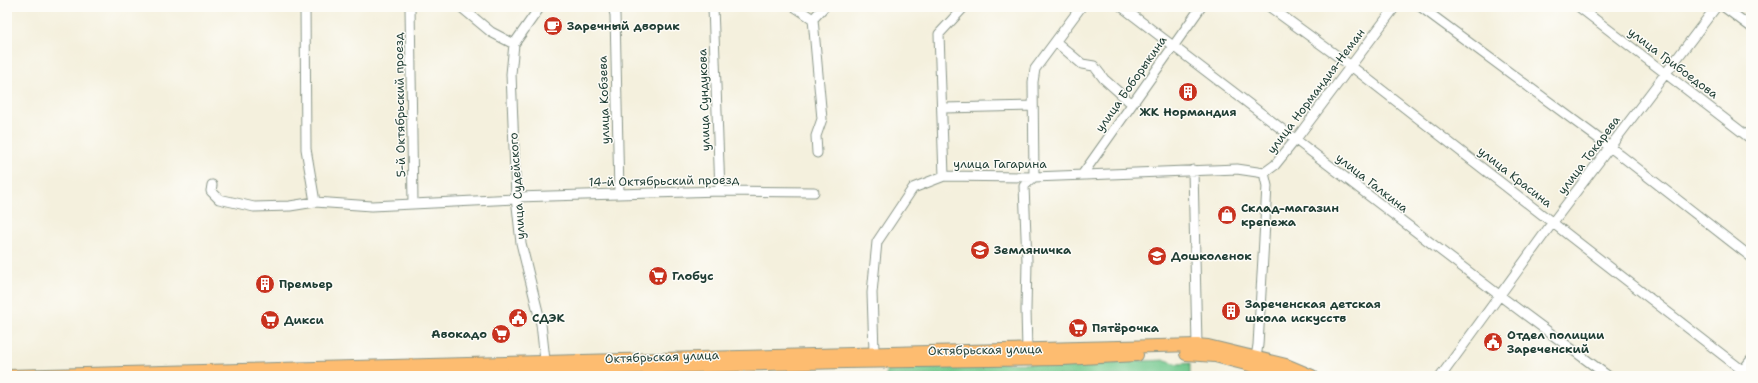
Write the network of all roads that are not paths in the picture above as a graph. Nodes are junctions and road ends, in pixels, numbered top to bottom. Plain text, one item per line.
1 (305, 7) edge
2 (410, 7) edge
3 (461, 7) edge
4 (540, 7) edge
5 (613, 7) edge
6 (712, 7) edge
7 (795, 7) edge
8 (824, 7) edge
9 (964, 7) edge
10 (1081, 7) edge
11 (1122, 7) edge
12 (1201, 7) edge
13 (1270, 7) edge
14 (1395, 7) edge
15 (1421, 7) edge
16 (1579, 7) edge
17 (1716, 7) edge
18 (1724, 7) edge
19 (813, 19) junction
20 (1751, 27) edge
21 (1056, 42) junction
22 (514, 44) junction
23 (1172, 46) junction
24 (1351, 66) junction
25 (1666, 72) junction
26 (1131, 103) junction
27 (1033, 106) junction
28 (943, 108) junction
29 (1296, 139) junction
30 (1751, 139) edge
31 (1610, 147) junction
32 (817, 153) dead end
33 (1193, 170) junction
34 (1264, 172) junction
35 (1082, 175) junction
36 (944, 176) junction
37 (1034, 177) junction
38 (212, 185) dead end
39 (720, 191) junction
40 (814, 192) dead end
41 (619, 193) junction
42 (516, 198) junction
43 (315, 202) junction
44 (413, 203) junction
45 (1553, 222) junction
46 (1751, 257) edge
47 (1499, 295) junction
48 (1027, 350) junction
49 (1197, 350) junction
50 (874, 351) junction
51 (1256, 357) junction
52 (1751, 360) edge
53 (546, 365) junction
54 (380, 372) edge
55 (1740, 373) edge
56 (7, 376) edge
57 (312, 376) edge
58 (1292, 376) edge
59 (1312, 376) edge
60 (1441, 376) edge
61 (1608, 376) edge

1 - 43 street
2 - 44 street, 5-й Октябрьский проезд
3 - 22 street
4 - 22 street, улица Судейского
5 - 41 street, улица Кобзева
6 - 39 street, улица Сундукова
7 - 19 street
8 - 19 street
9 - 28 street
10 - 21 street
11 - 23 street, улица Галкина
12 - 23 street, улица Боборыкина
13 - 24 street, улица Красина
14 - 24 street, улица Нормандия-Неман
15 - 31 street
16 - 25 street, улица Грибоедова
17 - 25 street, улица Токарева
18 - 20 street
19 - 32 street
21 - 26 street
21 - 27 street
22 - 42 street, улица Судейского
23 - 26 street, улица Боборыкина
23 - 29 street, улица Галкина
24 - 29 street, улица Нормандия-Неман
24 - 45 street, улица Красина
25 - 30 street, улица Грибоедова
25 - 31 street, улица Токарева
26 - 35 street, улица Боборыкина
27 - 28 street
27 - 37 street
28 - 36 street
29 - 34 street, улица Нормандия-Неман
29 - 47 street, улица Галкина
31 - 45 street, улица Токарева
31 - 46 street
33 - 34 street, улица Гагарина
33 - 35 street, улица Гагарина
33 - 49 street
34 - 51 street
35 - 37 street, улица Гагарина
36 - 37 street, улица Гагарина
36 - 50 street, улица Гагарина
37 - 48 street
38 - 43 street, 14-й Октябрьский проезд
39 - 40 street, 14-й Октябрьский проезд
39 - 41 street, 14-й Октябрьский проезд
41 - 42 street, 14-й Октябрьский проезд
42 - 44 street, 14-й Октябрьский проезд
42 - 53 street, улица Судейского
43 - 44 street, 14-й Октябрьский проезд
45 - 47 street, улица Токарева
45 - 55 street, улица Красина
47 - 60 street, улица Токарева
47 - 61 street, улица Галкина
48 - 49 main road, Октябрьская улица
48 - 50 main road, Октябрьская улица
49 - 51 main road, Октябрьская улица
49 - 53 main road, Октябрьская улица
49 - 58 main road, Октябрьская улица
50 - 53 main road, Октябрьская улица
51 - 59 main road, Октябрьская улица
52 - 55 street
53 - 54 main road, Октябрьская улица
54 - 56 main road, Октябрьская улица
54 - 57 main road, Октябрьская улица

